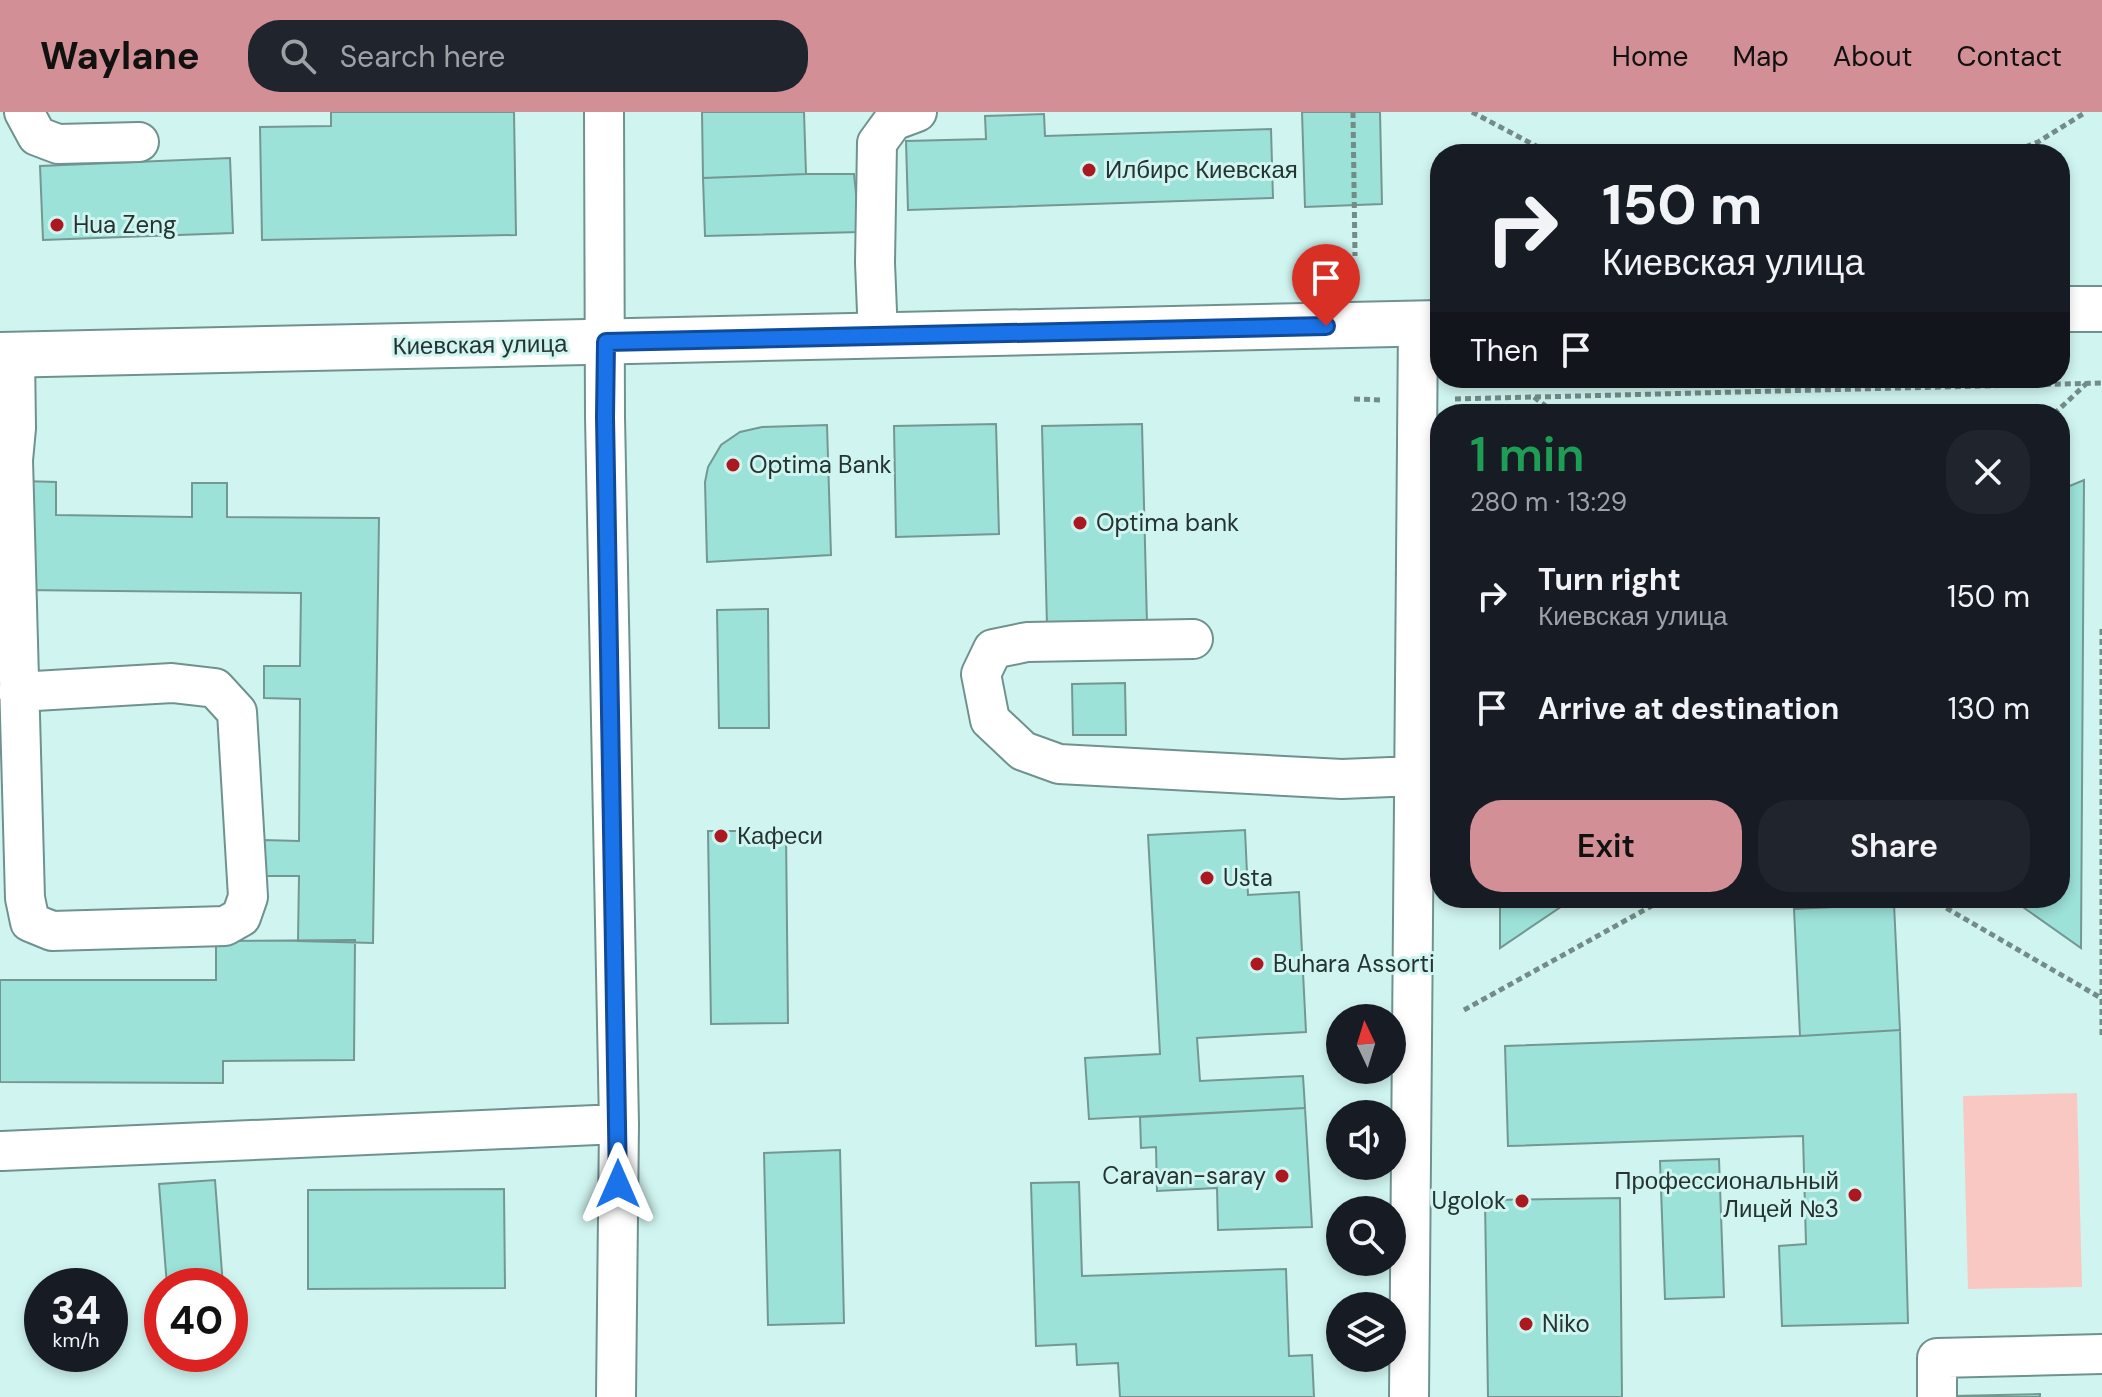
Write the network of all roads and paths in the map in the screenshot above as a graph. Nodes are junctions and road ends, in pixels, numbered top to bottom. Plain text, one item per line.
1 (24, 112) edge
2 (604, 112) edge
3 (917, 112) edge
4 (1353, 112) edge
5 (1472, 112) edge
6 (2086, 112) edge
7 (139, 142) dead end
8 (1532, 144) edge
9 (2033, 144) edge
10 (1355, 256) dead end
11 (2070, 309) edge
12 (2102, 309) edge
13 (1429, 324) edge
14 (878, 336) junction
15 (606, 342) junction
16 (8, 355) edge
17 (2070, 383) edge
18 (2087, 383) junction
19 (2102, 383) edge
20 (1889, 388) edge
21 (1533, 397) junction
22 (1418, 400) junction
23 (1542, 404) edge
24 (2065, 404) edge
25 (2102, 629) edge
26 (1193, 639) dead end
27 (18, 692) junction
28 (1415, 776) junction
29 (1648, 908) edge
30 (1946, 908) edge
31 (2101, 998) edge
32 (1464, 1010) dead end
33 (2102, 1037) edge
34 (619, 1124) junction
35 (2, 1151) dead end
36 (2102, 1354) edge
37 (616, 1397) edge
38 (1409, 1397) edge
39 (1937, 1397) edge

1 - 7 street
2 - 15 street
3 - 14 street
4 - 10 path
5 - 8 path
6 - 9 path
11 - 12 main road
13 - 14 main road, Киевская улица
13 - 22 street
14 - 15 main road, Киевская улица
15 - 16 main road, Киевская улица
15 - 34 street
16 - 27 street
17 - 18 path
18 - 19 path
18 - 24 path
20 - 21 path
21 - 22 path
21 - 23 path
22 - 28 street
25 - 31 path
26 - 28 street
27 - 27 street
28 - 38 street
29 - 32 path
30 - 31 path
31 - 33 path
34 - 35 street
34 - 37 street
36 - 39 street

